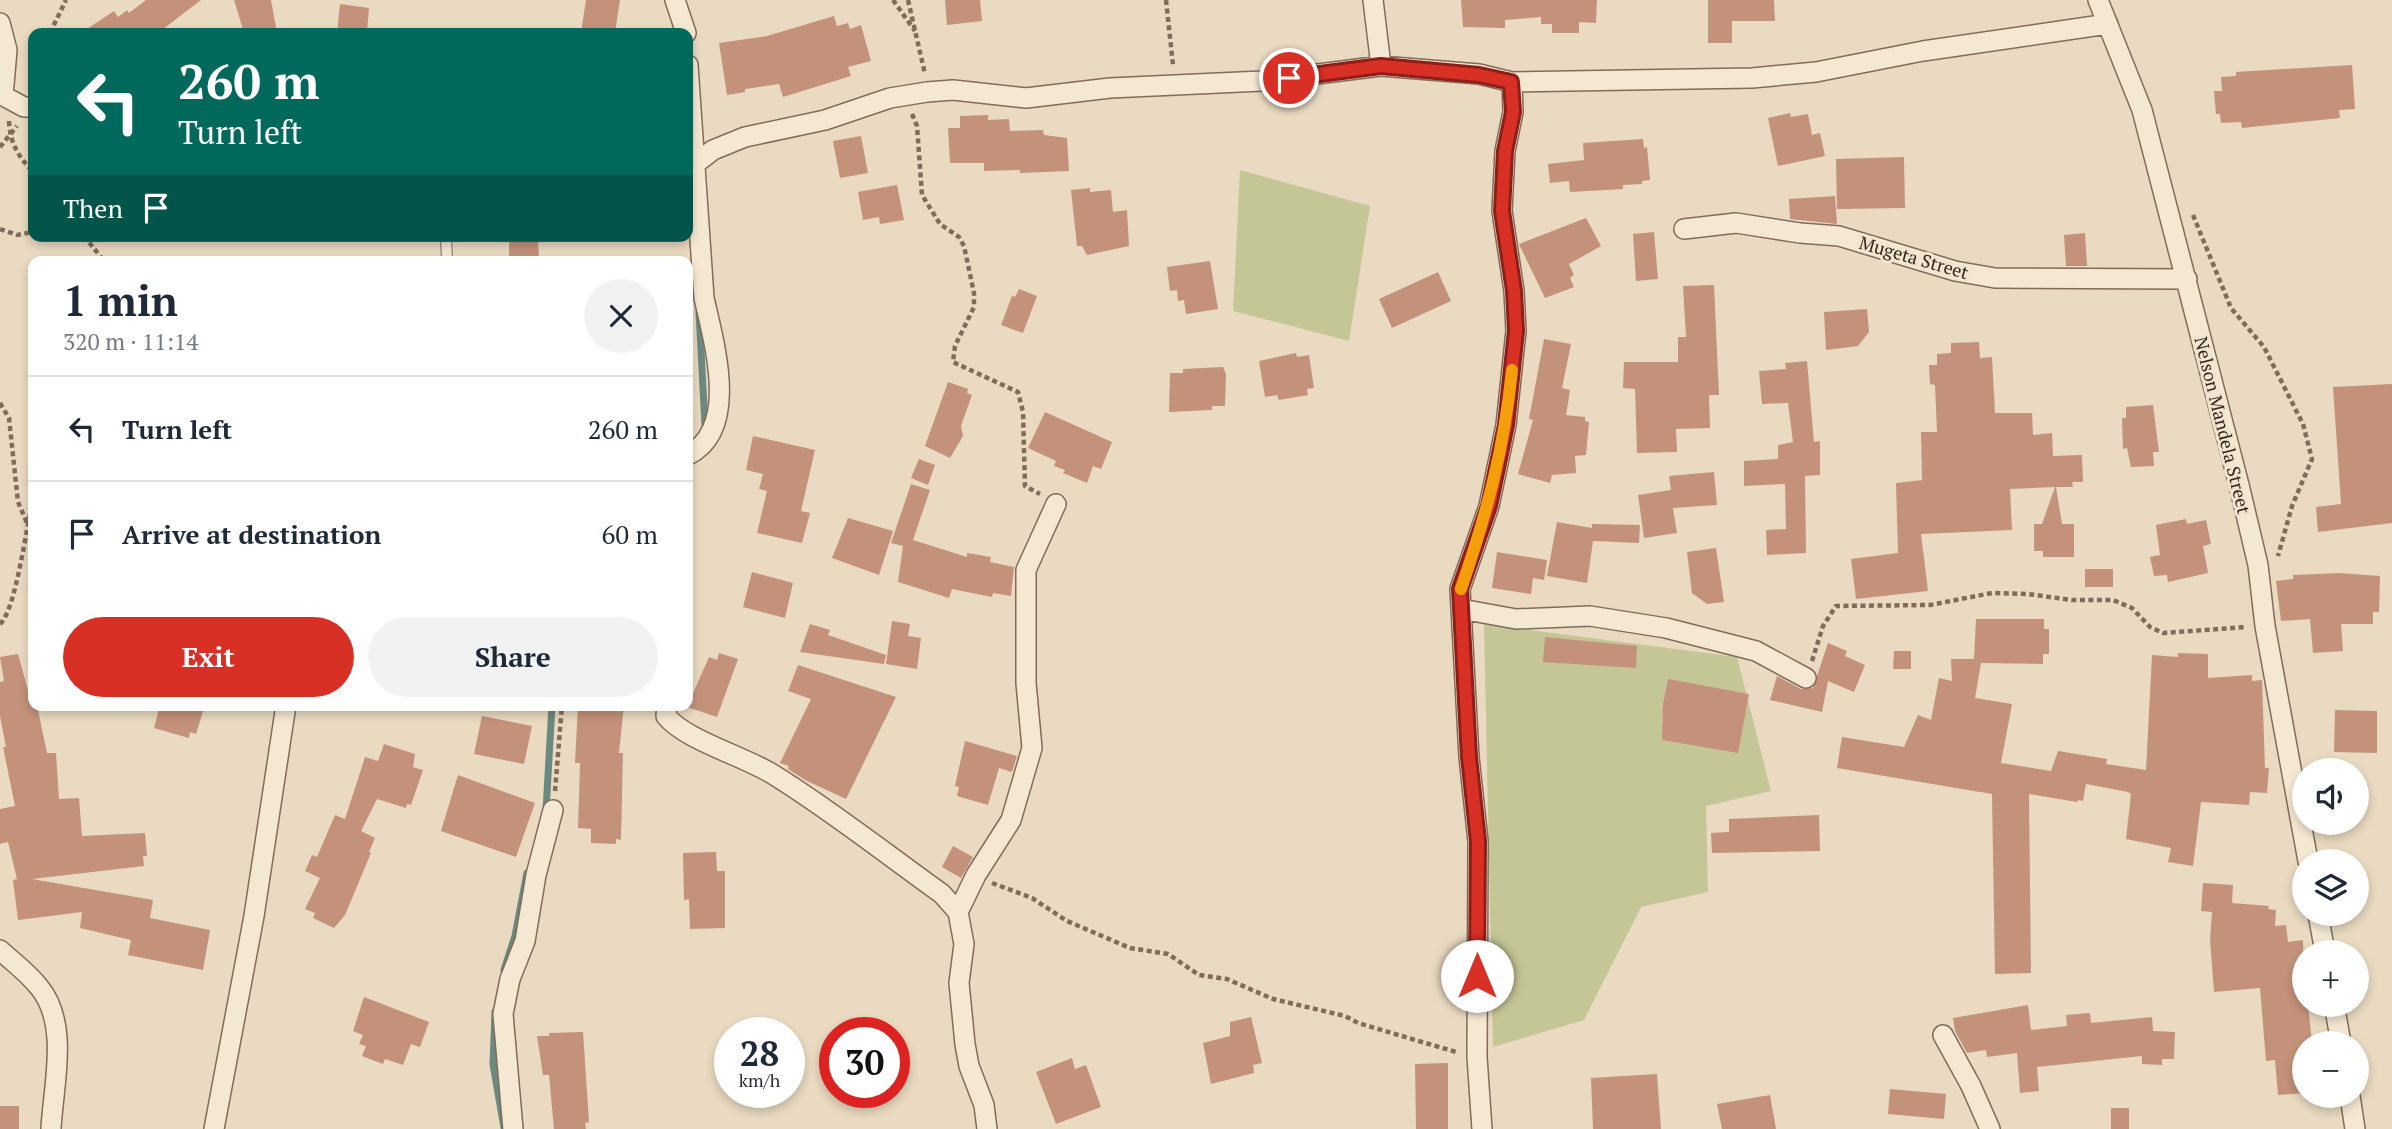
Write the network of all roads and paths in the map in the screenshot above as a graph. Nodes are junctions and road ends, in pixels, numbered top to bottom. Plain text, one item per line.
1 (66, 0) edge
2 (676, 0) edge
3 (893, 0) edge
4 (908, 0) edge
5 (1166, 0) edge
6 (1373, 0) edge
7 (2098, 0) edge
8 (0, 23) edge
9 (2108, 24) junction
10 (52, 28) edge
11 (684, 28) edge
12 (918, 34) junction
13 (1381, 66) junction
14 (1511, 82) junction
15 (1175, 84) junction
16 (918, 93) junction
17 (1, 95) edge
18 (28, 107) edge
19 (693, 136) edge
20 (695, 164) junction
21 (28, 167) edge
22 (2192, 213) dead end
23 (0, 229) edge
24 (1684, 229) dead end
25 (28, 233) edge
26 (90, 242) edge
27 (100, 256) edge
28 (2187, 279) junction
29 (0, 402) edge
30 (693, 451) edge
31 (1056, 504) joint
32 (28, 519) edge
33 (27, 523) junction
34 (2261, 592) junction
35 (1461, 609) junction
36 (0, 624) edge
37 (2265, 626) junction
38 (1806, 678) joint
39 (285, 711) edge
40 (561, 711) edge
41 (666, 711) edge
42 (553, 810) joint
43 (2306, 849) edge
44 (976, 875) junction
45 (958, 912) junction
46 (0, 950) edge
47 (1943, 1035) dead end
48 (1477, 1057) junction
49 (2352, 1108) edge
50 (51, 1129) edge
51 (214, 1129) edge
52 (513, 1129) edge
53 (987, 1129) edge
54 (1482, 1129) edge
55 (1990, 1129) edge
56 (2355, 1129) edge

1 - 10 path
2 - 11 street
3 - 12 path
4 - 12 path
5 - 15 path
6 - 13 street
7 - 9 street, Nelson Mandela Street
8 - 17 street
9 - 14 street
9 - 28 street, Nelson Mandela Street
12 - 16 path
13 - 14 street
13 - 15 street
14 - 35 street
15 - 16 street
16 - 20 street
16 - 31 path
17 - 18 street
17 - 21 path
19 - 20 street
20 - 30 street
22 - 34 path
23 - 25 path
24 - 28 street, Mugeta Street
26 - 27 path
28 - 34 street, Nelson Mandela Street
29 - 33 path
31 - 44 street
32 - 33 path
33 - 36 path
34 - 37 street, Nelson Mandela Street
35 - 38 street
35 - 48 street
37 - 38 path
37 - 43 street, Nelson Mandela Street
39 - 51 street
40 - 42 path
41 - 45 street
42 - 52 street
44 - 45 street
44 - 48 path
45 - 53 street
46 - 50 street
47 - 55 street
48 - 54 street
49 - 56 street

